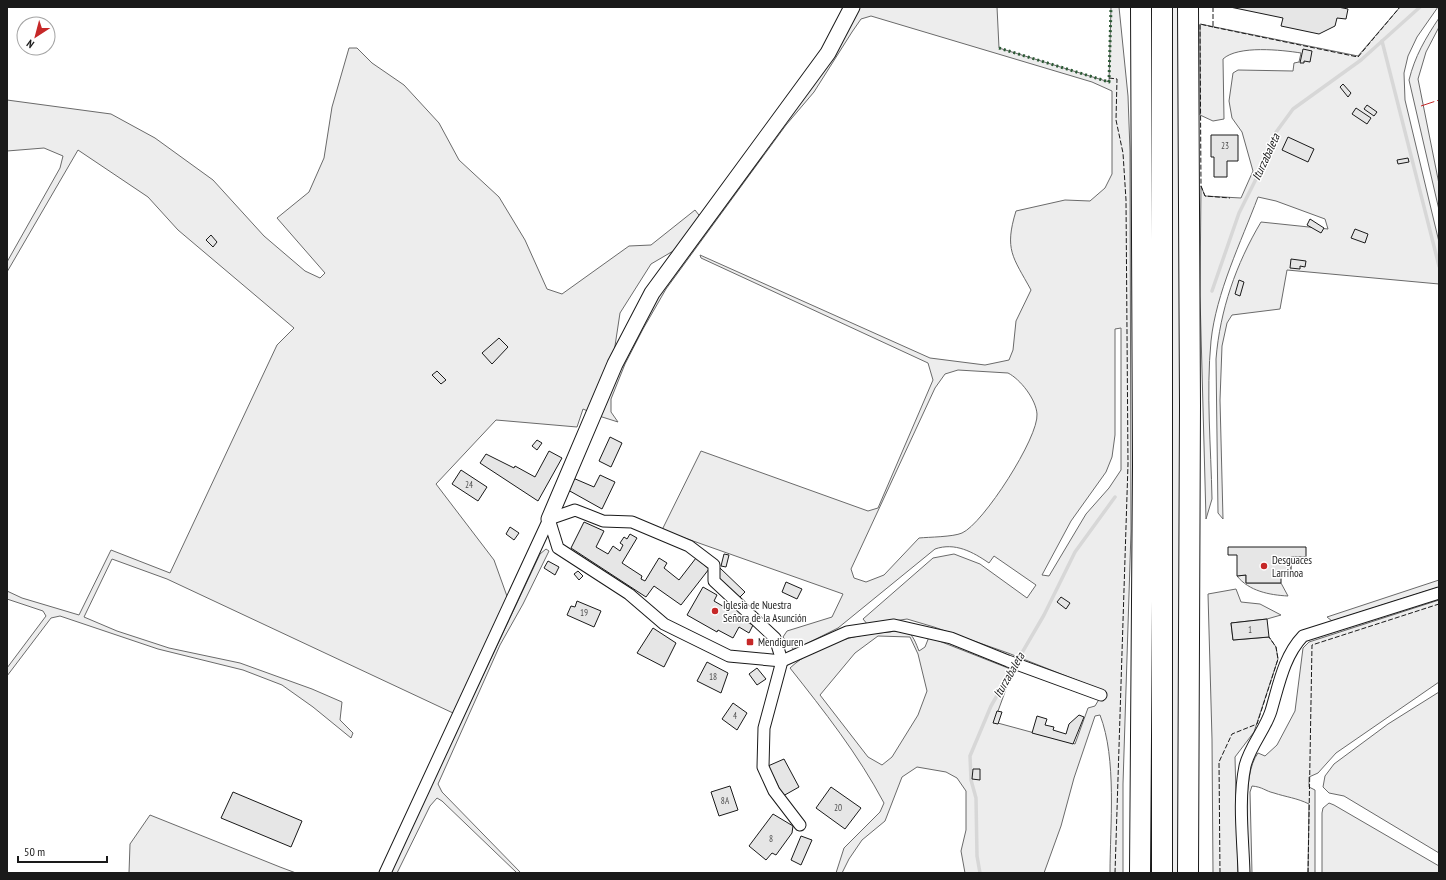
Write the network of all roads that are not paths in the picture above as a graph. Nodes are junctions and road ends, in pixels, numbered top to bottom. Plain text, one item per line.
1 (852, 7) edge
2 (1141, 7) edge
3 (1162, 7) edge
4 (1188, 7) edge
5 (549, 519) junction
6 (1439, 593) edge
7 (782, 661) junction
8 (1101, 695) dead end
9 (800, 825) dead end
10 (385, 873) edge
11 (1140, 873) edge
12 (1162, 873) edge
13 (1188, 873) edge
14 (1244, 873) edge

1 - 5 street
2 - 11 highway
3 - 12 highway
4 - 13 highway
5 - 7 street
5 - 7 street
5 - 10 street
6 - 14 street
7 - 8 street
7 - 9 street

